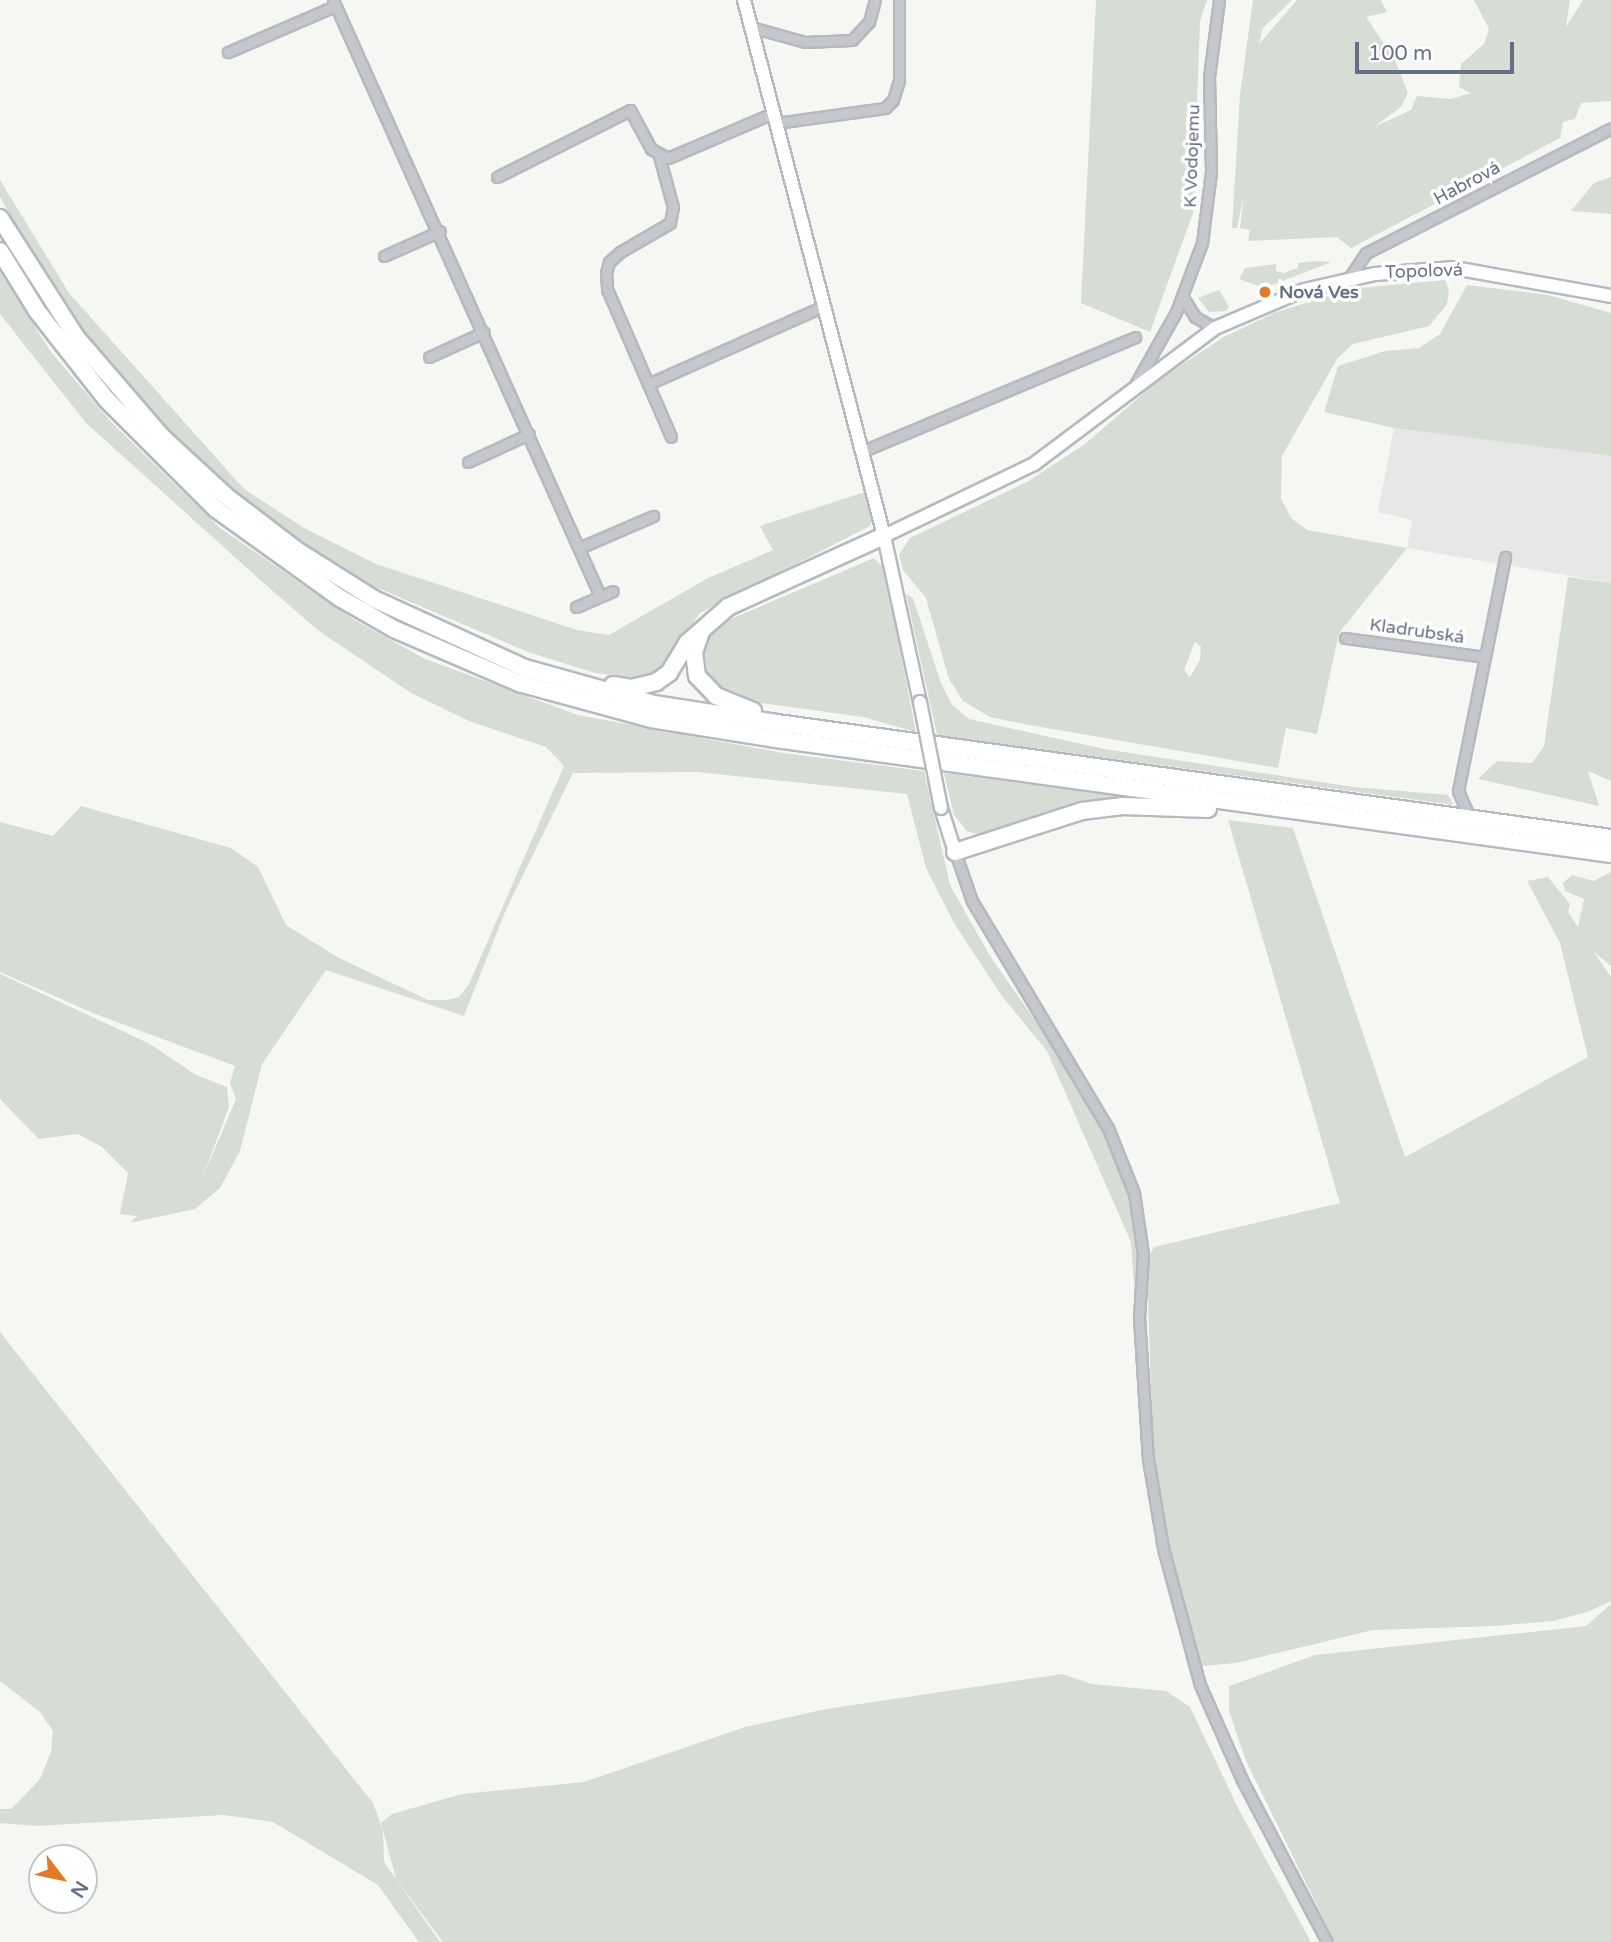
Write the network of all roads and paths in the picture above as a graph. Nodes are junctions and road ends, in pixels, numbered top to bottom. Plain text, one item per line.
1 (744, 0) edge
2 (875, 0) edge
3 (899, 0) edge
4 (1219, 0) edge
5 (334, 3) edge
6 (751, 27) junction
7 (228, 52) dead end
8 (775, 118) junction
9 (1611, 128) edge
10 (659, 156) junction
11 (497, 177) dead end
12 (0, 218) edge
13 (440, 231) junction
14 (0, 251) edge
15 (384, 256) dead end
16 (1349, 278) junction
17 (1182, 296) junction
18 (1611, 296) edge
19 (824, 306) junction
20 (1215, 328) junction
21 (484, 332) junction
22 (1135, 337) dead end
23 (429, 357) dead end
24 (1136, 383) junction
25 (648, 384) junction
26 (529, 434) junction
27 (671, 436) dead end
28 (863, 451) junction
29 (468, 462) dead end
30 (653, 516) dead end
31 (884, 536) junction
32 (579, 548) junction
33 (1505, 557) dead end
34 (613, 591) dead end
35 (600, 596) junction
36 (576, 607) dead end
37 (402, 614) junction
38 (703, 627) junction
39 (1345, 638) dead end
40 (1485, 657) junction
41 (906, 741) junction
42 (1273, 810) junction
43 (1470, 818) junction
44 (1611, 838) edge
45 (955, 852) junction
46 (1611, 854) edge
47 (1327, 1942) edge

1 - 6 street
2 - 6 street
3 - 8 street
4 - 17 street, K Vodojemu
5 - 7 street
5 - 13 street
6 - 8 street
8 - 10 street
8 - 19 street
9 - 16 street, Habrová
10 - 11 street
10 - 25 street
12 - 37 highway
13 - 15 street
13 - 21 street
14 - 42 highway
16 - 18 street, Topolová
16 - 20 street, Topolová
17 - 20 street
17 - 24 street, K Vodojemu
19 - 25 street
19 - 28 street
20 - 24 street, Topolová
21 - 23 street
21 - 26 street
22 - 28 street
24 - 31 street, Topolová
25 - 27 street
26 - 29 street
26 - 32 street
28 - 31 street
30 - 32 street
31 - 38 highway
31 - 45 street, bridge
32 - 35 street
33 - 40 street, Kladrubská
34 - 35 street
35 - 36 street
37 - 38 highway
37 - 41 highway
38 - 41 highway
39 - 40 street, Kladrubská
40 - 43 street, Kladrubská
41 - 43 highway
42 - 45 highway
42 - 46 highway
43 - 44 highway
45 - 47 street

